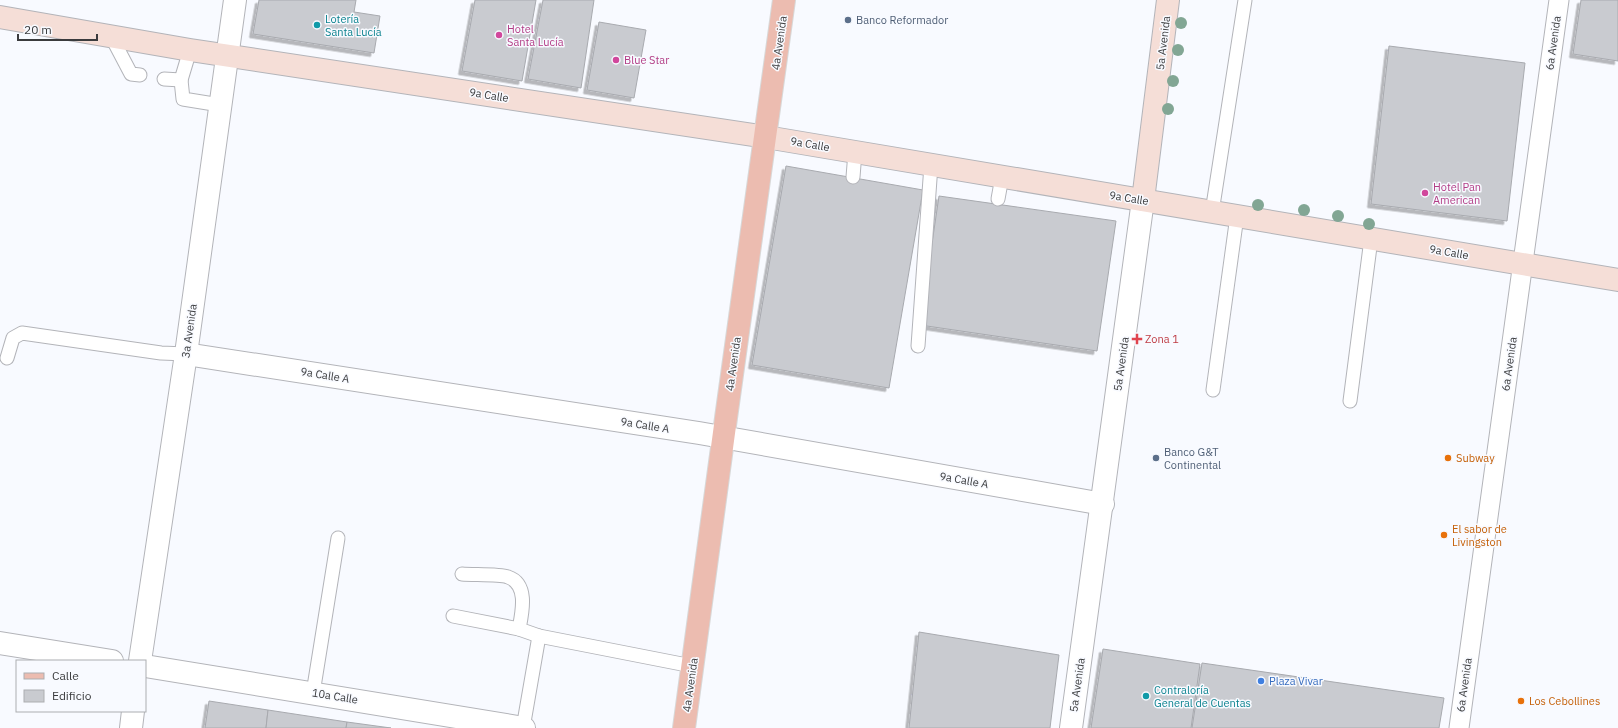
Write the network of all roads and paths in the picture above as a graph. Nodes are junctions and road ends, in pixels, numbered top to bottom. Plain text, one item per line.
1 (235, 0) edge
2 (784, 0) edge
3 (1168, 0) edge
4 (1245, 0) edge
5 (1559, 0) edge
6 (0, 16) edge
7 (111, 36) junction
8 (190, 50) junction
9 (227, 55) junction
10 (140, 75) dead end
11 (164, 79) dead end
12 (181, 80) junction
13 (220, 105) junction
14 (766, 136) junction
15 (855, 152) junction
16 (931, 165) junction
17 (1002, 176) junction
18 (852, 177) dead end
19 (998, 199) dead end
20 (1143, 200) junction
21 (1212, 212) junction
22 (1237, 216) junction
23 (1371, 239) junction
24 (1523, 264) junction
25 (1618, 280) edge
26 (918, 346) dead end
27 (186, 354) junction
28 (7, 358) dead end
29 (1213, 390) dead end
30 (1350, 401) dead end
31 (723, 437) junction
32 (1103, 504) junction
33 (338, 538) dead end
34 (462, 574) dead end
35 (453, 616) dead end
36 (519, 629) junction
37 (539, 636) junction
38 (0, 643) edge
39 (106, 660) edge
40 (140, 660) edge
41 (146, 666) edge
42 (692, 666) junction
43 (313, 693) junction
44 (133, 712) edge
45 (131, 728) edge
46 (524, 728) edge
47 (684, 728) edge
48 (1071, 728) edge
49 (1458, 728) edge

1 - 9 street, 3a Avenida
2 - 14 main road, 4a Avenida
3 - 20 main road, 5a Avenida
4 - 21 lane
5 - 24 street, 6a Avenida
6 - 7 main road, 9a Calle
7 - 8 main road, 9a Calle
7 - 10 lane
8 - 9 main road, 9a Calle
8 - 12 lane
9 - 13 street, 3a Avenida
9 - 14 main road, 9a Calle
11 - 12 lane
12 - 13 lane
13 - 27 street, 3a Avenida
14 - 15 main road, 9a Calle
14 - 31 main road, 4a Avenida
15 - 16 main road, 9a Calle
15 - 18 lane
16 - 17 main road, 9a Calle
16 - 26 lane
17 - 19 lane
17 - 20 main road, 9a Calle
20 - 21 main road, 9a Calle
20 - 32 street, 5a Avenida
21 - 22 main road, 9a Calle
22 - 23 main road, 9a Calle
22 - 29 lane
23 - 24 main road, 9a Calle
23 - 30 lane
24 - 25 main road, 9a Calle
24 - 49 street, 6a Avenida
27 - 28 lane
27 - 31 street, 9a Calle A
27 - 40 street, 3a Avenida
31 - 32 street, 9a Calle A
31 - 42 main road, 4a Avenida
32 - 48 street, 5a Avenida
33 - 43 lane
34 - 36 lane
35 - 36 lane
36 - 37 lane
37 - 42 lane
37 - 46 lane
38 - 39 street
41 - 43 street, 10a Calle
42 - 47 main road, 4a Avenida
43 - 46 street, 10a Calle
44 - 45 street

